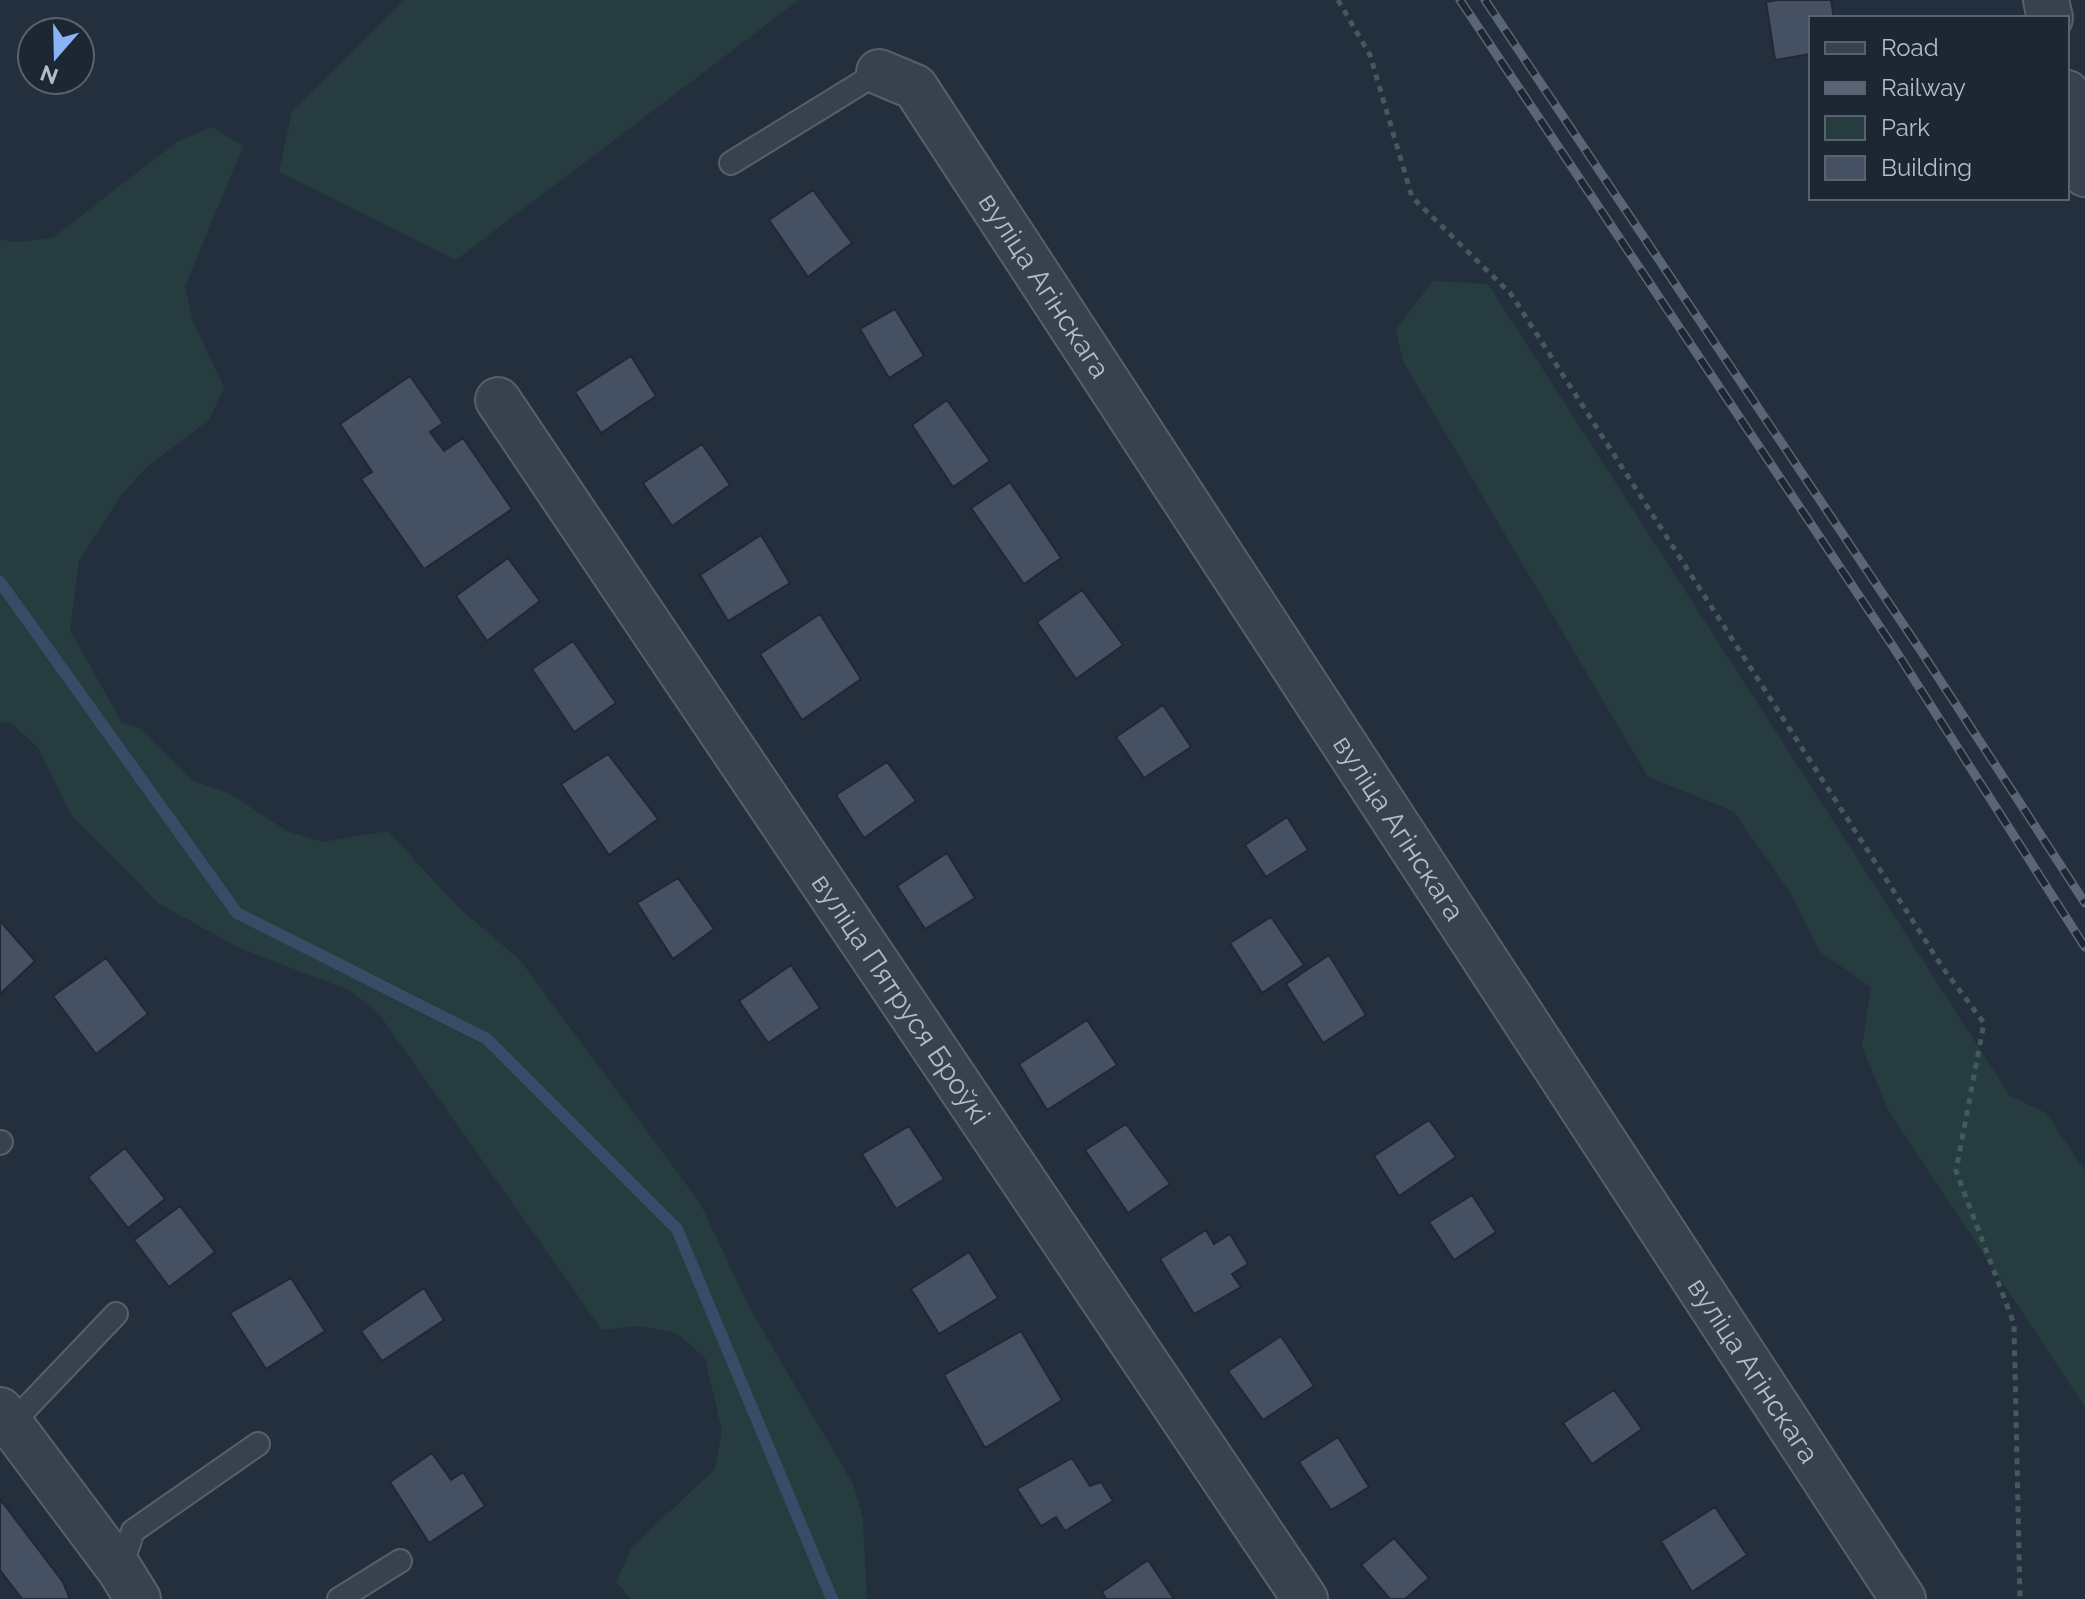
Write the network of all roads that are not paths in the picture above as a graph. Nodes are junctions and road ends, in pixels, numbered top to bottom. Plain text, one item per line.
1 (879, 72) joint
2 (2069, 102) edge
3 (731, 163) dead end
4 (2085, 174) edge
5 (498, 400) dead end
6 (116, 1314) dead end
7 (5, 1417) edge
8 (258, 1444) dead end
9 (400, 1561) dead end
10 (129, 1585) edge
11 (339, 1599) edge
12 (1305, 1599) edge
13 (1903, 1599) edge

1 - 3 lane
1 - 13 street, вуліца Агінскага
2 - 4 street
5 - 12 street, вуліца Пятруся Броўкі
6 - 7 lane
7 - 10 street
8 - 10 lane
9 - 11 lane

